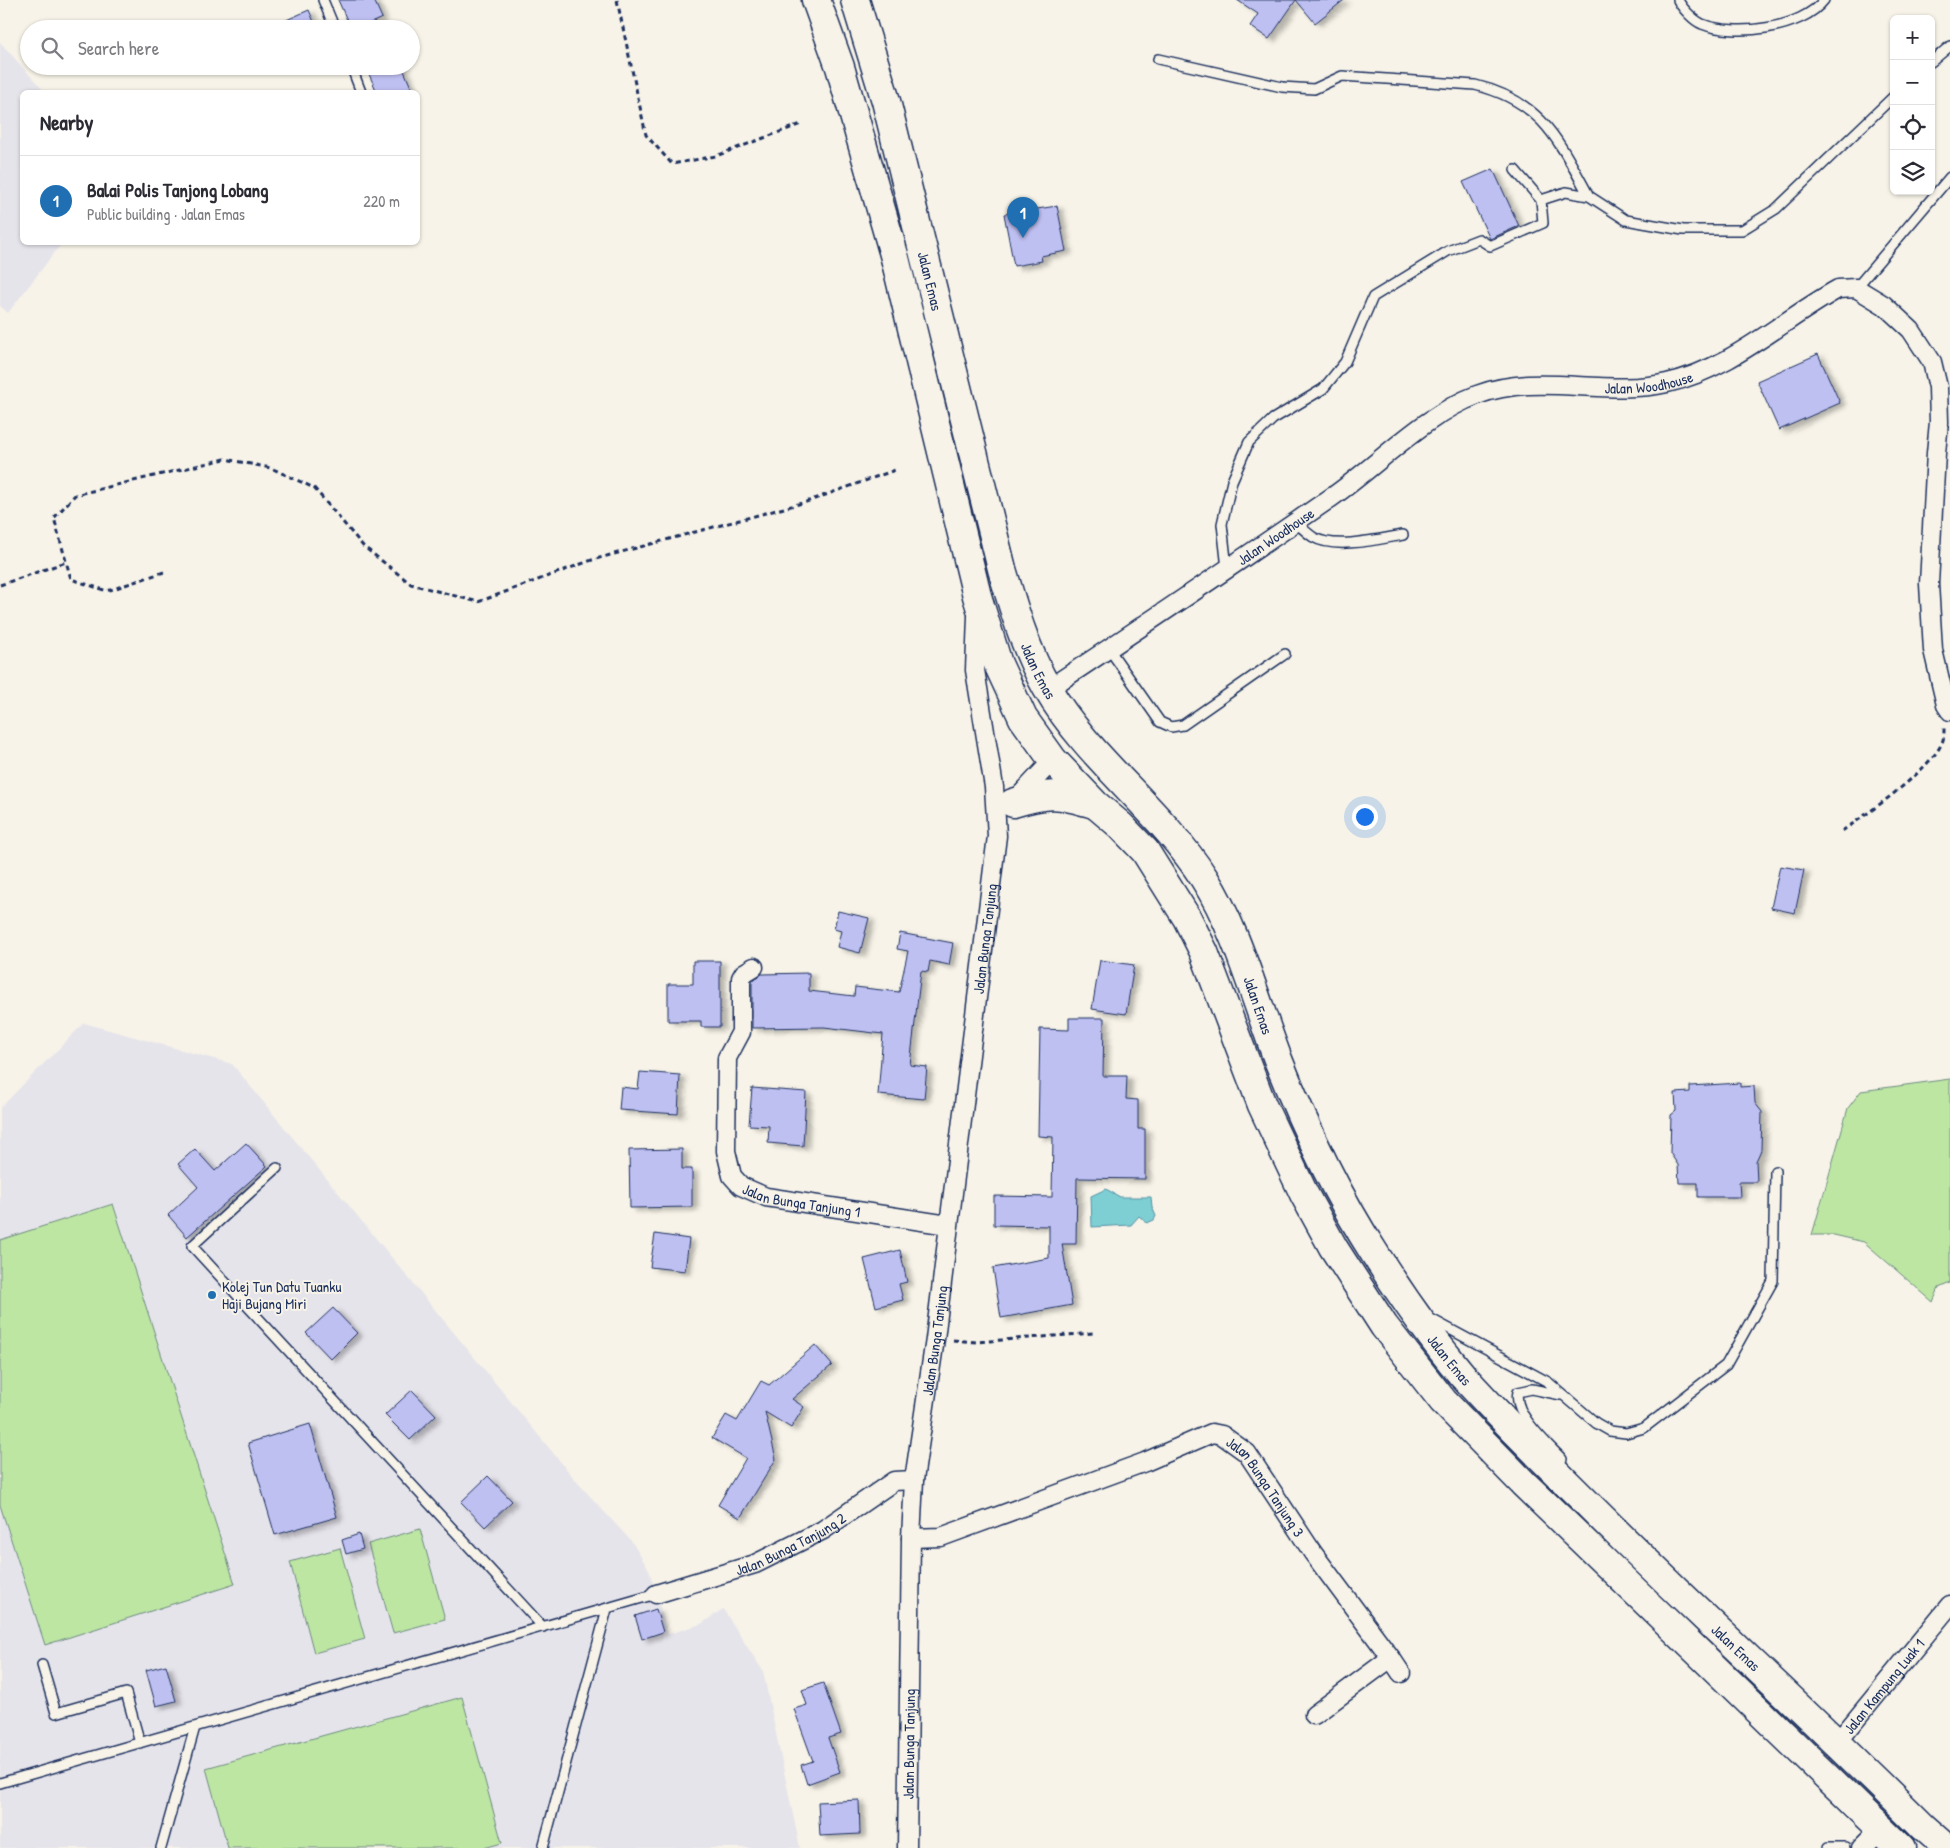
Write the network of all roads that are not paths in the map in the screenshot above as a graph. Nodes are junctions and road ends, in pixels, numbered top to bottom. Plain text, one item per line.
1 (323, 0) edge
2 (816, 0) edge
3 (855, 0) edge
4 (873, 0) edge
5 (1678, 0) edge
6 (1824, 0) edge
7 (331, 20) edge
8 (865, 27) junction
9 (1950, 46) edge
10 (1158, 58) dead end
11 (1933, 60) edge
12 (354, 75) edge
13 (361, 90) edge
14 (1890, 100) edge
15 (1516, 170) dead end
16 (1950, 177) edge
17 (1589, 196) junction
18 (1542, 200) junction
19 (1856, 288) junction
20 (1295, 522) junction
21 (1404, 535) dead end
22 (1227, 568) junction
23 (977, 596) junction
24 (1109, 649) junction
25 (1285, 654) dead end
26 (1048, 689) junction
27 (1948, 708) edge
28 (1053, 760) junction
29 (1013, 803) junction
30 (1095, 804) junction
31 (997, 836) junction
32 (754, 967) dead end
33 (277, 1168) dead end
34 (1775, 1171) dead end
35 (948, 1225) junction
36 (1410, 1305) junction
37 (1564, 1396) junction
38 (1570, 1468) dead end
39 (914, 1480) junction
40 (1601, 1503) dead end
41 (911, 1538) junction
42 (1647, 1562) junction
43 (656, 1594) joint
44 (1950, 1604) edge
45 (607, 1609) junction
46 (543, 1627) junction
47 (1391, 1658) junction
48 (42, 1665) dead end
49 (1401, 1673) dead end
50 (1314, 1715) dead end
51 (195, 1727) junction
52 (140, 1743) junction
53 (1836, 1744) junction
54 (0, 1783) edge
55 (1880, 1828) junction
56 (544, 1846) edge
57 (161, 1848) edge
58 (907, 1848) edge
59 (1828, 1848) edge
60 (1845, 1848) edge
61 (1861, 1848) edge
62 (1902, 1848) edge
63 (1948, 1848) edge

1 - 7 lane
2 - 23 main road, Jalan Emas
3 - 8 main road, Jalan Emas
4 - 8 main road
5 - 6 lane
8 - 26 main road, Jalan Emas
9 - 11 lane
10 - 17 lane
12 - 13 lane
14 - 17 lane
15 - 18 lane
16 - 19 lane
17 - 18 lane
18 - 22 lane
19 - 20 street, Jalan Woodhouse
19 - 27 street
20 - 21 lane
20 - 22 street, Jalan Woodhouse
22 - 24 street, Jalan Woodhouse
23 - 28 main road, Jalan Emas
23 - 31 street
24 - 25 lane
24 - 26 street, Jalan Woodhouse
26 - 28 main road
26 - 36 main road, Jalan Emas
28 - 29 street
28 - 30 main road, Jalan Emas
29 - 30 main road
29 - 31 street
30 - 55 main road, Jalan Emas
31 - 35 street, Jalan Bunga Tanjung
32 - 35 street, Jalan Bunga Tanjung 1
33 - 46 lane
34 - 37 lane
35 - 39 street, Jalan Bunga Tanjung
36 - 37 lane
36 - 42 main road, Jalan Emas
37 - 38 lane
39 - 41 street, Jalan Bunga Tanjung
39 - 43 street, Jalan Bunga Tanjung 2
40 - 42 lane
41 - 47 street, Jalan Bunga Tanjung 3
41 - 58 street, Jalan Bunga Tanjung
42 - 53 main road, Jalan Emas
43 - 45 lane
44 - 53 street, Jalan Kampung Luak 1
45 - 46 lane
45 - 56 lane
46 - 51 lane
47 - 49 street, Jalan Bunga Tanjung 3
47 - 50 street
48 - 52 lane
51 - 52 lane
51 - 57 lane
52 - 54 lane
53 - 63 main road, Jalan Emas
55 - 61 street
55 - 62 main road, Jalan Emas
59 - 60 lane

